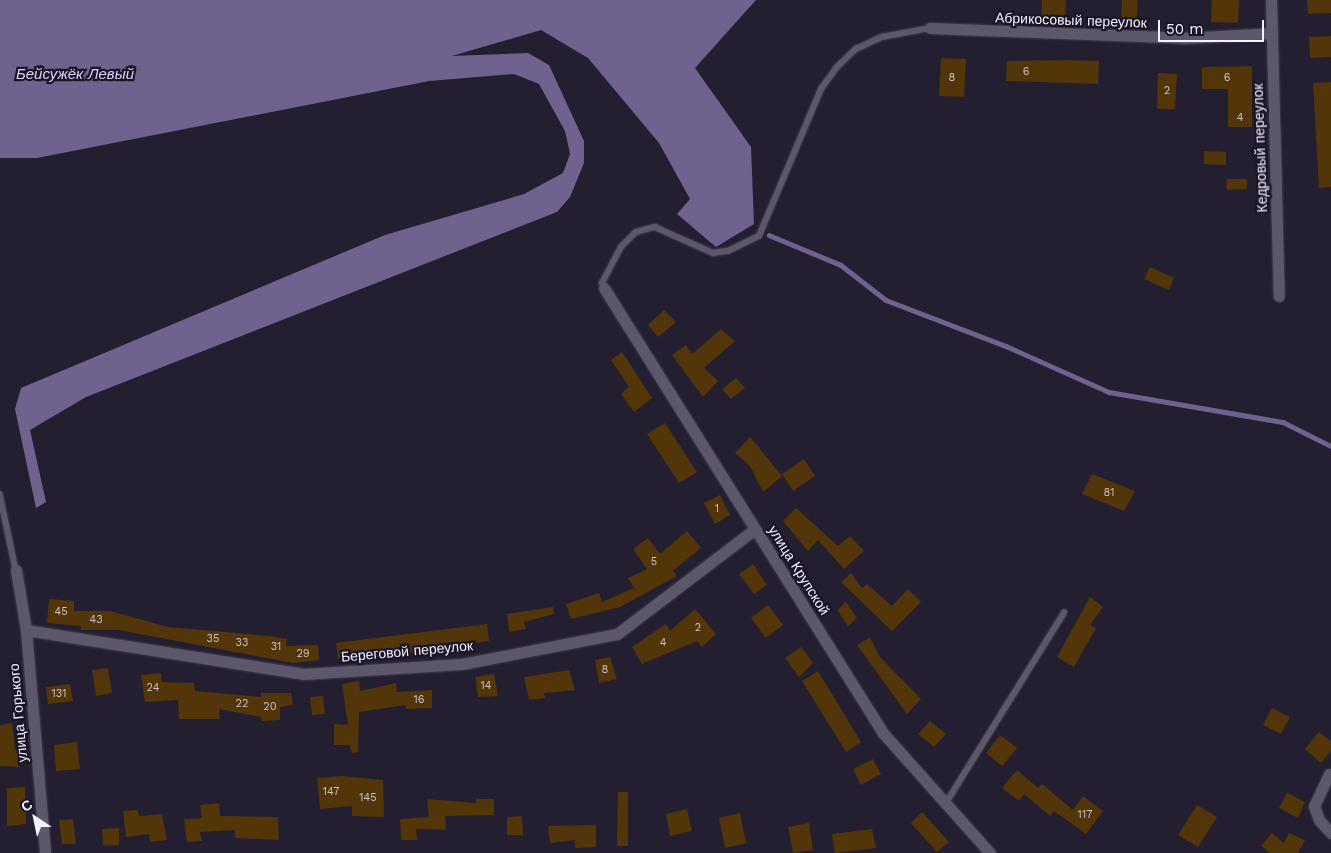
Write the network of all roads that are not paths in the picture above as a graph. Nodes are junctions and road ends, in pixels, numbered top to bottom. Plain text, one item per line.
1 (1271, 0) edge
2 (930, 28) joint
3 (1272, 33) junction
4 (604, 288) joint
5 (1279, 296) dead end
6 (0, 494) edge
7 (756, 529) junction
8 (16, 570) joint
9 (1064, 613) dead end
10 (26, 630) junction
11 (1329, 774) dead end
12 (946, 803) junction
13 (1331, 832) edge
14 (45, 853) edge
15 (990, 853) edge

1 - 3 street, Кедровый переулок
2 - 3 street, Абрикосовый переулок
2 - 4 lane
3 - 5 street, Кедровый переулок
4 - 7 street, улица Крупской
6 - 8 lane
7 - 10 street, Береговой переулок
7 - 12 street, улица Крупской
8 - 10 street, улица Горького
9 - 12 lane
10 - 14 street, улица Горького
11 - 13 street
12 - 15 street, улица Крупской

